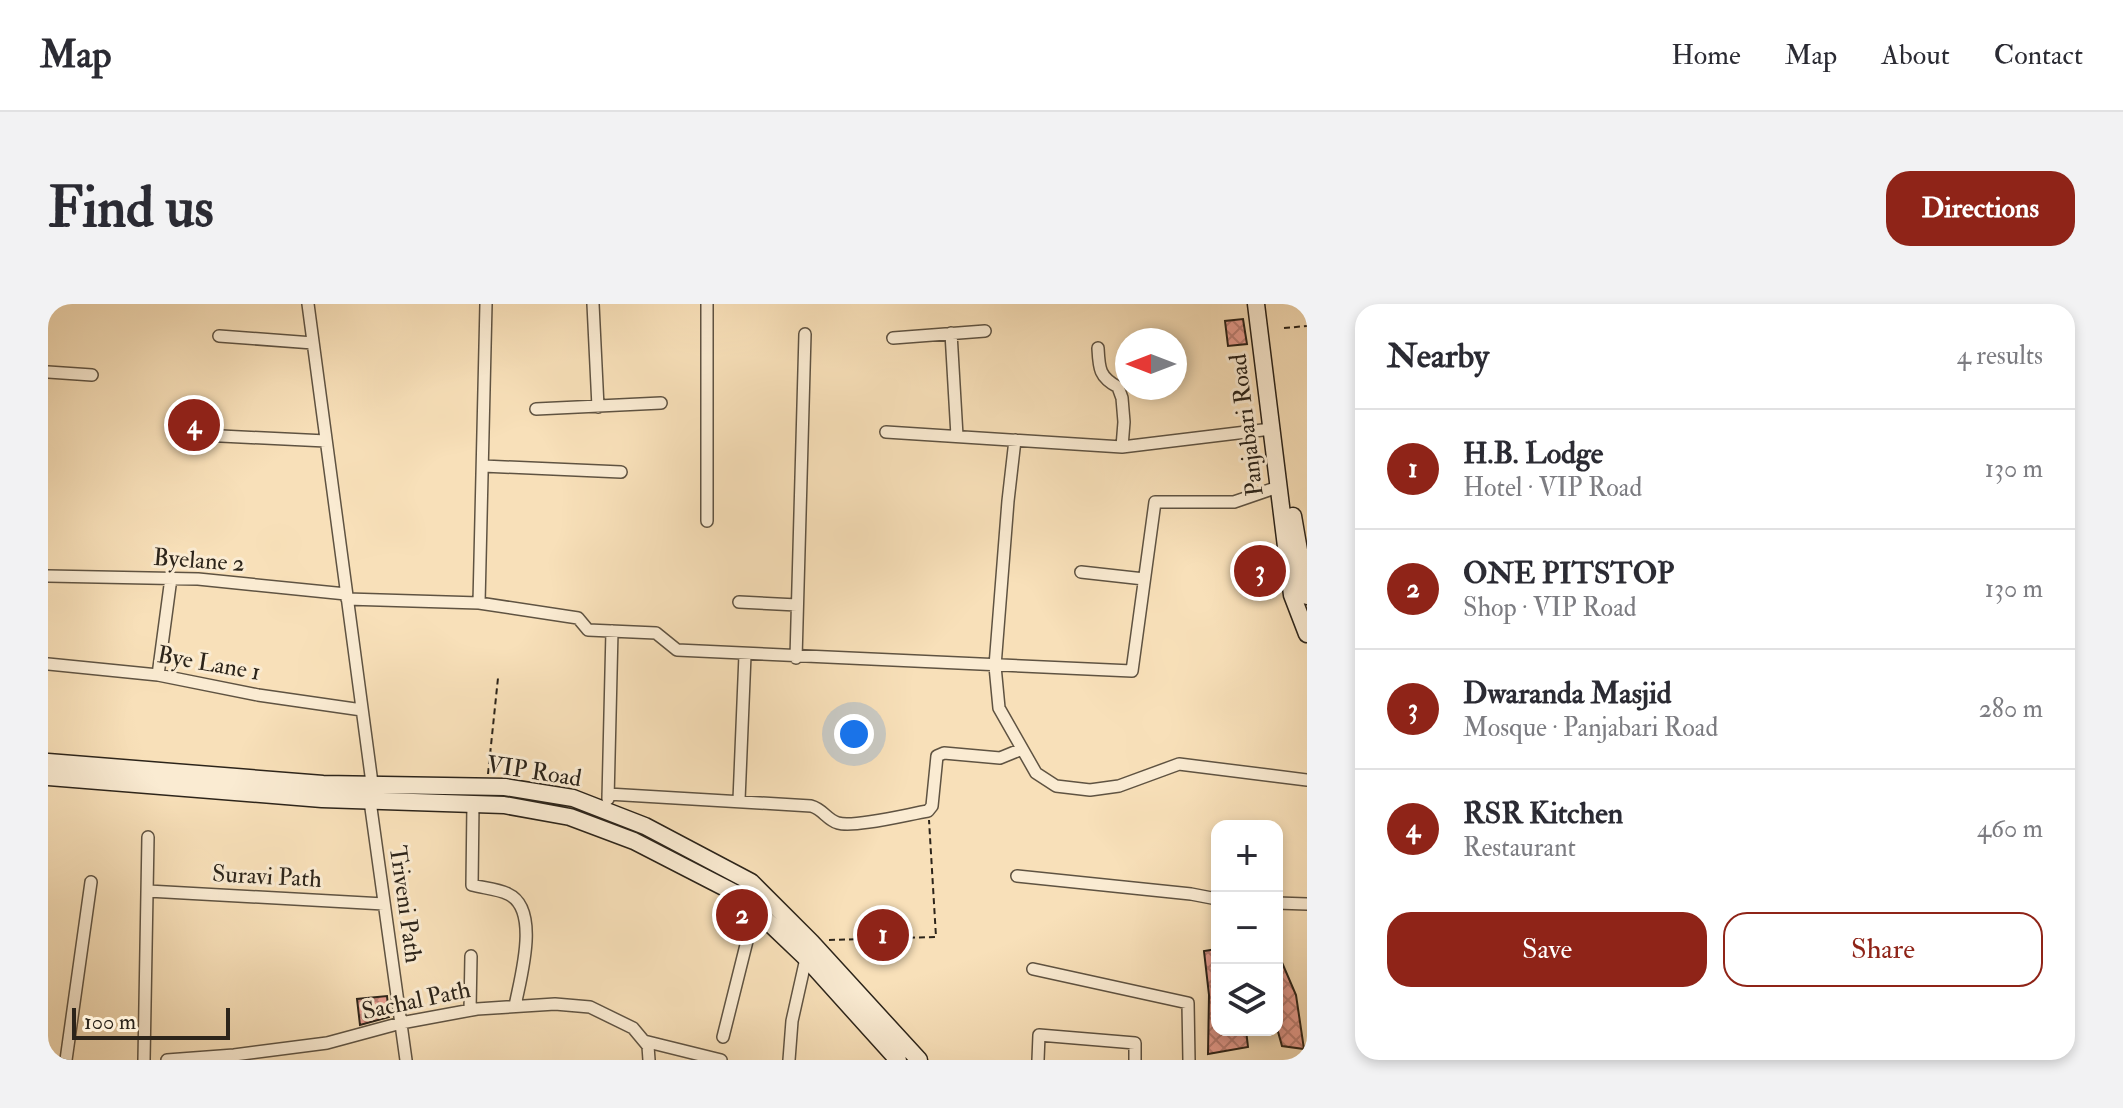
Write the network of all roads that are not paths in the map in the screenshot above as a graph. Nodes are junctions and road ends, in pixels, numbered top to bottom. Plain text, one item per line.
1 (308, 304) edge
2 (486, 304) edge
3 (593, 304) edge
4 (707, 304) edge
5 (1256, 304) edge
6 (1266, 304) edge
7 (985, 331) dead end
8 (951, 333) junction
9 (805, 334) dead end
10 (219, 336) dead end
11 (893, 338) dead end
12 (313, 343) junction
13 (1098, 348) dead end
14 (48, 372) edge
15 (92, 375) dead end
16 (661, 403) dead end
17 (598, 407) junction
18 (536, 409) dead end
19 (1271, 429) junction
20 (886, 432) dead end
21 (201, 435) dead end
22 (957, 436) junction
23 (1015, 440) junction
24 (326, 441) junction
25 (1122, 447) junction
26 (483, 466) junction
27 (621, 472) dead end
28 (1278, 487) junction
29 (707, 521) dead end
30 (1300, 523) edge
31 (1081, 572) dead end
32 (48, 576) edge
33 (171, 578) junction
34 (1144, 579) junction
35 (347, 596) junction
36 (1307, 596) edge
37 (739, 602) dead end
38 (479, 603) junction
39 (797, 605) junction
40 (612, 631) junction
41 (1307, 634) edge
42 (745, 655) junction
43 (796, 658) junction
44 (48, 664) edge
45 (995, 666) junction
46 (158, 675) junction
47 (362, 710) junction
48 (1022, 749) junction
49 (48, 762) edge
50 (48, 777) edge
51 (1307, 780) edge
52 (372, 783) junction
53 (739, 800) junction
54 (370, 801) junction
55 (607, 803) junction
56 (473, 804) junction
57 (148, 837) dead end
58 (1017, 876) dead end
59 (91, 882) dead end
60 (148, 891) junction
61 (1211, 898) edge
62 (1283, 903) edge
63 (384, 904) junction
64 (1307, 904) edge
65 (755, 909) junction
66 (808, 950) junction
67 (471, 956) dead end
68 (1033, 969) dead end
69 (515, 1006) junction
70 (470, 1010) junction
71 (401, 1023) junction
72 (723, 1037) dead end
73 (644, 1041) junction
74 (66, 1060) edge
75 (144, 1060) edge
76 (167, 1060) edge
77 (406, 1060) edge
78 (649, 1060) edge
79 (721, 1060) edge
80 (789, 1060) edge
81 (898, 1060) edge
82 (919, 1060) edge
83 (1038, 1060) edge
84 (1135, 1060) edge
85 (1189, 1060) edge

1 - 12 street, Triveni Path
2 - 26 street
3 - 17 street
4 - 29 street
5 - 19 main road, Panjabari Road
6 - 30 main road, Panjabari Road
7 - 8 street
8 - 11 street
8 - 22 street
9 - 39 street
10 - 12 street
12 - 24 street, Triveni Path
13 - 25 street
14 - 15 street
16 - 17 street
17 - 18 street
19 - 25 street
19 - 28 main road, Panjabari Road
20 - 22 street
21 - 24 street
22 - 23 street
23 - 25 street
23 - 45 street
24 - 35 street, Triveni Path
26 - 27 street
26 - 38 street
28 - 34 street
28 - 41 main road, Panjabari Road
30 - 36 main road, Panjabari Road
31 - 34 street
32 - 33 street, Byelane 2
33 - 35 street, Byelane 2
33 - 46 street
34 - 45 street, Byelane 2
35 - 38 street, Byelane 2
35 - 47 street, Triveni Path
37 - 39 street
38 - 40 street, Byelane 2
39 - 43 street
40 - 42 street, Byelane 2
40 - 55 street
42 - 43 street, Byelane 2
42 - 53 street
43 - 45 street, Byelane 2
44 - 46 street, Bye Lane 1
45 - 48 street
46 - 47 street, Bye Lane 1
47 - 52 street, Triveni Path
48 - 51 street
48 - 53 street
49 - 52 main road, VIP Road
50 - 54 main road, VIP Road
52 - 54 street, Triveni Path
52 - 55 main road, VIP Road
53 - 55 street
54 - 56 main road, VIP Road
54 - 63 street, Triveni Path
55 - 66 main road, VIP Road
56 - 65 main road, VIP Road
56 - 69 street
57 - 60 street
58 - 61 street
59 - 74 street
60 - 63 street, Suravi Path
60 - 75 street
62 - 64 street
63 - 71 street, Triveni Path
65 - 66 main road, VIP Road
65 - 72 street
66 - 80 street
66 - 81 main road, VIP Road
66 - 82 main road, VIP Road
67 - 70 street
68 - 85 street
69 - 70 street, Sachal Path
69 - 73 street, Sachal Path
70 - 71 street, Sachal Path
71 - 76 street, Sachal Path
71 - 77 street, Triveni Path
73 - 78 street
73 - 79 street
83 - 84 street

